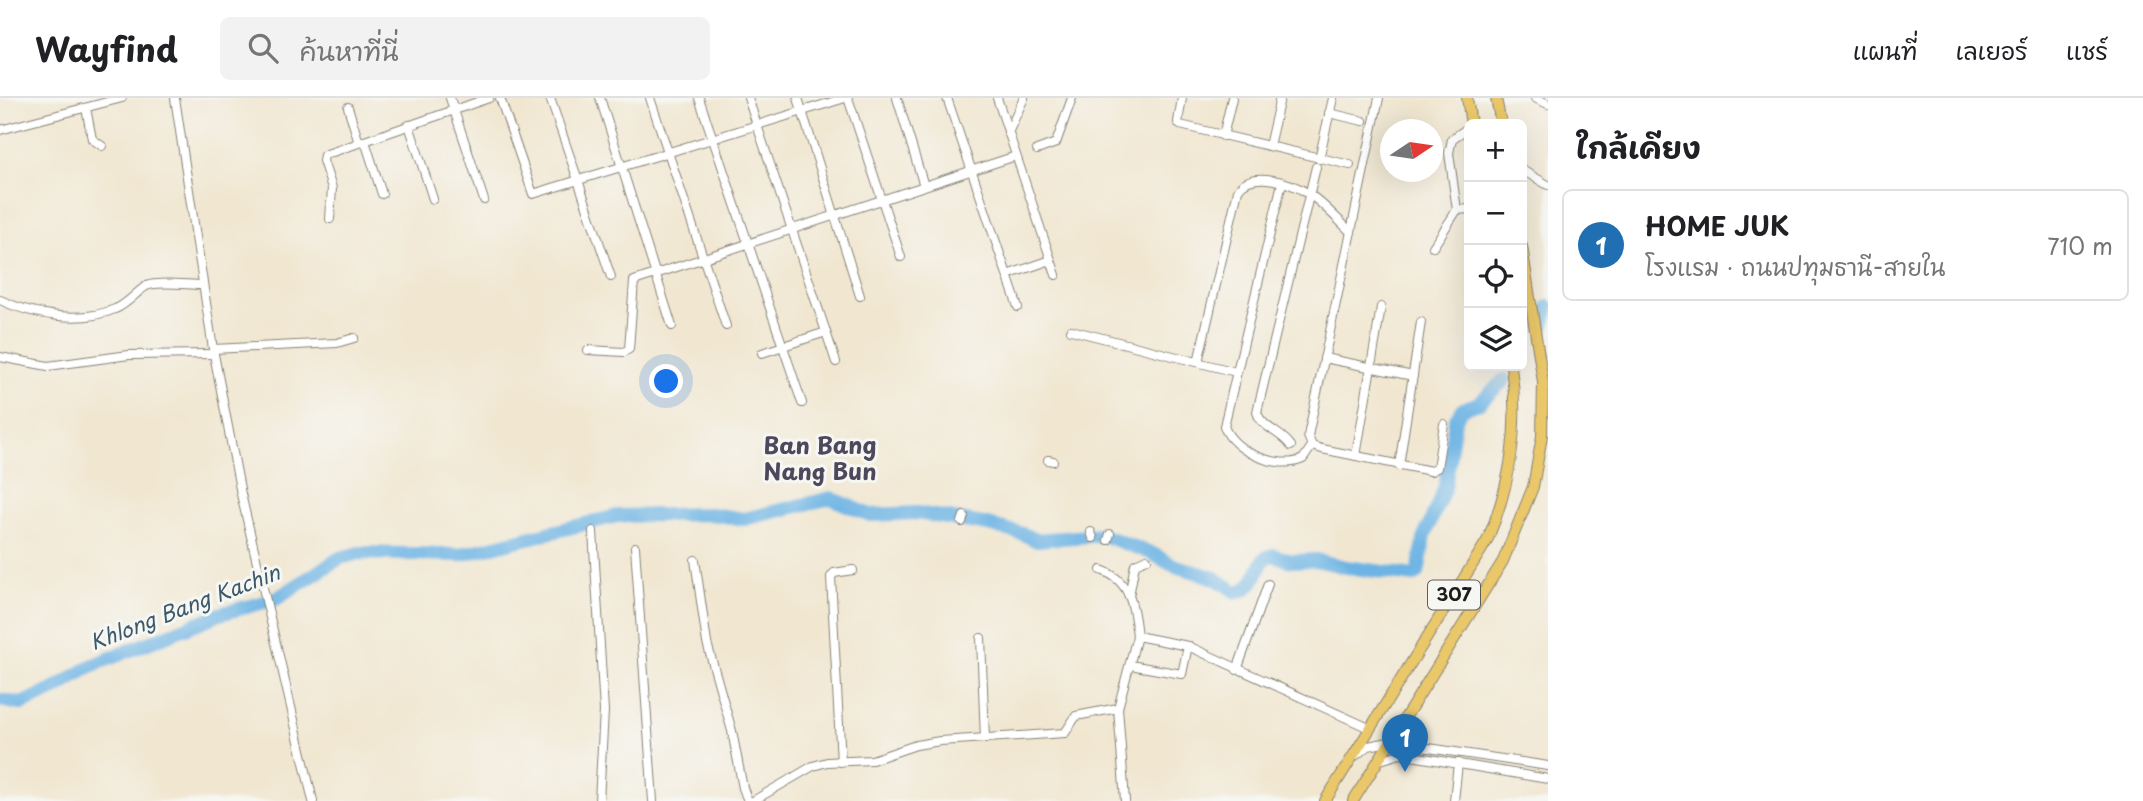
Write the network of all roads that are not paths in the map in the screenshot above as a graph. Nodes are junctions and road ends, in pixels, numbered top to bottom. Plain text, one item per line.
1 (122, 98) edge
2 (175, 98) edge
3 (450, 98) edge
4 (489, 98) edge
5 (500, 98) edge
6 (550, 98) edge
7 (600, 98) edge
8 (650, 98) edge
9 (699, 98) edge
10 (748, 98) edge
11 (798, 98) edge
12 (847, 98) edge
13 (897, 98) edge
14 (947, 98) edge
15 (997, 98) edge
16 (1024, 98) edge
17 (1072, 98) edge
18 (1182, 98) edge
19 (1232, 98) edge
20 (1280, 98) edge
21 (1333, 98) edge
22 (1379, 98) edge
23 (1467, 98) edge
24 (1496, 98) edge
25 (1535, 98) edge
26 (1548, 104) edge
27 (86, 107) junction
28 (348, 107) dead end
29 (454, 110) junction
30 (802, 111) junction
31 (1329, 113) junction
32 (1469, 119) edge
33 (1499, 119) edge
34 (1363, 121) dead end
35 (409, 124) junction
36 (757, 125) junction
37 (0, 130) edge
38 (1464, 131) edge
39 (1009, 132) junction
40 (1223, 136) junction
41 (713, 139) junction
42 (362, 142) junction
43 (102, 146) dead end
44 (1269, 146) junction
45 (1037, 150) dead end
46 (668, 153) junction
47 (1016, 156) junction
48 (1317, 163) junction
49 (1350, 165) dead end
50 (622, 167) junction
51 (972, 171) junction
52 (1527, 173) edge
53 (577, 181) junction
54 (1282, 183) junction
55 (1548, 185) edge
56 (924, 186) junction
57 (382, 194) dead end
58 (1310, 194) junction
59 (433, 199) dead end
60 (484, 200) dead end
61 (883, 200) junction
62 (1464, 209) edge
63 (1457, 210) junction
64 (835, 215) junction
65 (330, 219) dead end
66 (793, 229) junction
67 (1351, 232) junction
68 (749, 244) junction
69 (1433, 247) dead end
70 (901, 257) dead end
71 (705, 258) junction
72 (1051, 260) junction
73 (656, 274) junction
74 (1007, 275) junction
75 (1056, 275) dead end
76 (611, 277) dead end
77 (1527, 278) edge
78 (203, 285) junction
79 (860, 296) dead end
80 (0, 300) edge
81 (1018, 307) dead end
82 (1381, 307) dead end
83 (1421, 321) dead end
84 (672, 326) dead end
85 (726, 326) dead end
86 (1071, 330) dead end
87 (826, 332) junction
88 (354, 338) dead end
89 (783, 346) junction
90 (588, 350) dead end
91 (214, 352) junction
92 (762, 353) dead end
93 (0, 356) edge
94 (1324, 358) junction
95 (836, 362) dead end
96 (1198, 362) junction
97 (1370, 367) junction
98 (1512, 371) edge
99 (1236, 372) junction
100 (1413, 376) junction
101 (802, 403) dead end
102 (1444, 424) dead end
103 (1291, 446) dead end
104 (1312, 446) junction
105 (1356, 456) junction
106 (1399, 466) junction
107 (593, 531) dead end
108 (635, 547) dead end
109 (1147, 558) dead end
110 (695, 560) dead end
111 (853, 570) dead end
112 (1101, 570) dead end
113 (1268, 584) dead end
114 (1129, 596) junction
115 (1137, 636) junction
116 (981, 638) dead end
117 (1188, 646) junction
118 (1130, 666) junction
119 (1237, 670) junction
120 (1118, 708) junction
121 (1369, 728) junction
122 (985, 739) junction
123 (1390, 742) junction
124 (1351, 761) junction
125 (1377, 761) junction
126 (841, 762) junction
127 (1458, 763) junction
128 (1548, 766) edge
129 (1548, 779) edge
130 (313, 801) edge
131 (599, 801) edge
132 (653, 801) edge
133 (750, 801) edge
134 (1125, 801) edge
135 (1325, 801) edge
136 (1353, 801) edge
137 (1454, 801) edge

1 - 27 street
2 - 78 street
3 - 29 street
4 - 29 street
5 - 53 street
6 - 53 street
7 - 50 street
8 - 46 street
9 - 41 street
10 - 36 street
11 - 30 street
12 - 30 street
12 - 61 street
13 - 56 street
14 - 51 street
15 - 39 street
16 - 39 street
17 - 45 street
18 - 40 street
19 - 40 street
20 - 44 street
21 - 31 street
22 - 67 street
23 - 32 main road
24 - 33 main road
25 - 26 street
27 - 37 street
27 - 43 street
28 - 42 street
29 - 35 street
29 - 60 street
30 - 36 street
30 - 64 street
31 - 34 street
31 - 48 street
35 - 42 street
35 - 59 street
36 - 41 street
36 - 66 street
38 - 63 street
39 - 47 street
40 - 44 street
41 - 46 street
41 - 68 street
42 - 57 street
42 - 65 street
44 - 48 street
46 - 50 street
46 - 71 street
47 - 51 street
47 - 72 street
48 - 49 street
48 - 58 street
50 - 53 street
50 - 73 street
51 - 56 street
51 - 74 street
52 - 55 street
53 - 76 street
54 - 58 street
54 - 96 street
54 - 99 street
56 - 61 street
58 - 67 street
58 - 103 street
61 - 64 street
61 - 70 street
62 - 63 street
63 - 69 street
64 - 66 street
64 - 79 street
66 - 68 street
66 - 87 street
67 - 94 street
68 - 71 street
68 - 89 street
71 - 73 street
71 - 85 street
72 - 74 street
72 - 75 street
73 - 84 street
73 - 90 street
74 - 81 street
77 - 123 main road, 307
78 - 80 street
78 - 91 street
82 - 97 street
83 - 100 street
86 - 96 street
87 - 89 street
87 - 95 street
88 - 91 street
89 - 92 street
89 - 101 street
91 - 93 street
91 - 130 street
94 - 97 street
94 - 104 street
96 - 99 street
97 - 100 street
97 - 105 street
98 - 121 main road, 307
99 - 104 street
100 - 106 street
102 - 106 street
104 - 105 street
105 - 106 street
107 - 131 street
108 - 132 street
109 - 114 street
110 - 133 street
111 - 126 street
112 - 114 street
113 - 119 street
114 - 115 street
115 - 117 street
115 - 118 street
116 - 122 street
117 - 118 street
117 - 119 street
118 - 120 street
119 - 121 street
120 - 122 street
120 - 134 street
121 - 124 main road, 307
122 - 126 street
123 - 124 street
123 - 125 main road, 307
123 - 128 street
124 - 135 main road, 307
125 - 127 street
125 - 136 main road, 307
126 - 133 street
127 - 129 street
127 - 137 street

